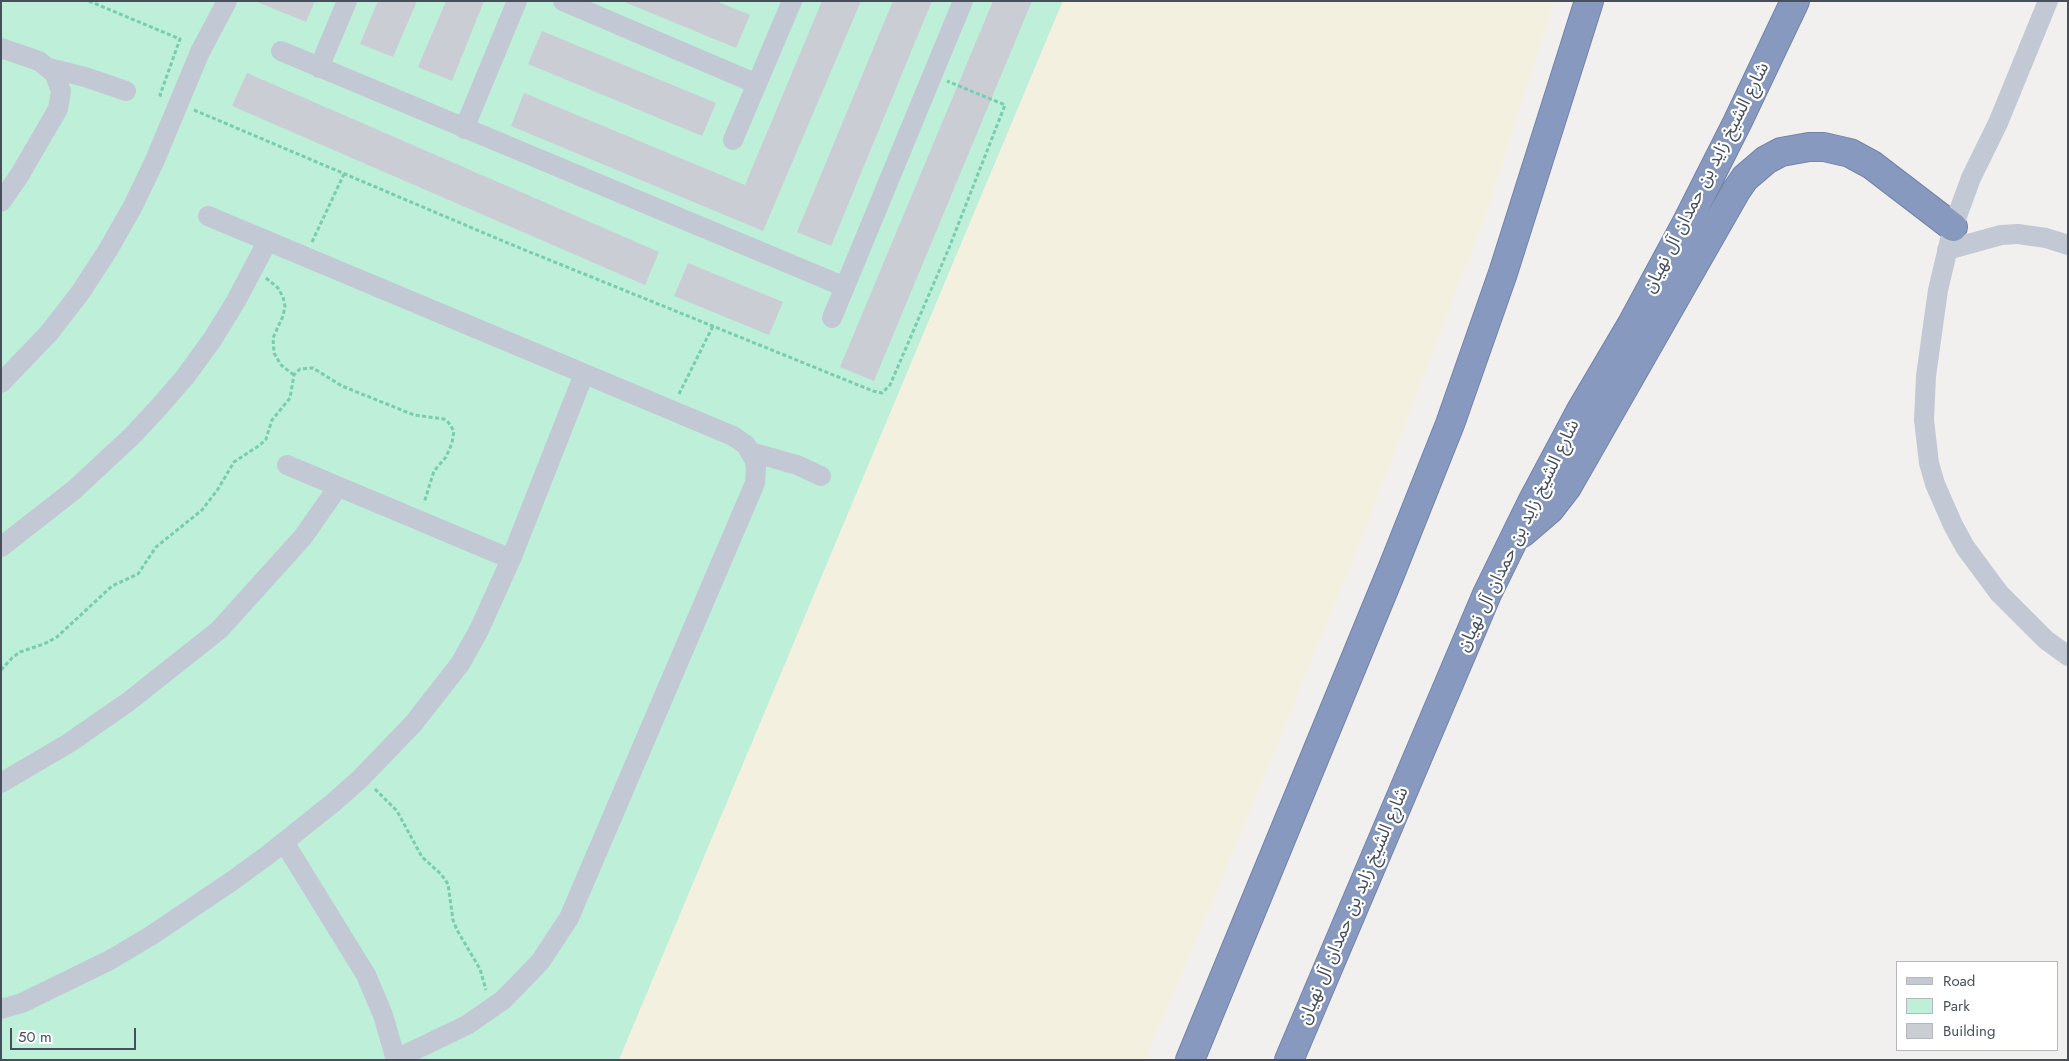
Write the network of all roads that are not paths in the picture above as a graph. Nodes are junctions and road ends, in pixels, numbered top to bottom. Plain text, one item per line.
1 (220, 1) edge
2 (227, 1) edge
3 (347, 1) edge
4 (518, 1) edge
5 (563, 1) edge
6 (792, 1) edge
7 (964, 1) edge
8 (1589, 1) edge
9 (1795, 1) edge
10 (2048, 1) edge
11 (210, 31) junction
12 (1, 48) edge
13 (281, 51) dead end
14 (49, 68) junction
15 (319, 68) junction
16 (757, 84) junction
17 (126, 91) dead end
18 (464, 129) junction
19 (733, 140) dead end
20 (1, 202) edge
21 (208, 216) dead end
22 (1950, 238) junction
23 (267, 242) junction
24 (2068, 245) edge
25 (845, 287) junction
26 (832, 318) dead end
27 (584, 374) junction
28 (1, 383) edge
29 (751, 452) junction
30 (286, 465) dead end
31 (821, 476) dead end
32 (338, 487) junction
33 (1514, 537) junction
34 (1, 547) edge
35 (510, 559) junction
36 (2068, 656) edge
37 (1, 782) edge
38 (284, 842) junction
39 (1351, 914) junction
40 (1, 1010) edge
41 (396, 1059) edge
42 (1190, 1060) edge
43 (1290, 1060) edge
44 (1300, 1060) edge

1 - 11 street
2 - 11 street
3 - 15 street
4 - 18 street
5 - 16 street
6 - 16 street
7 - 25 street
8 - 42 highway
9 - 33 highway, شارع الشيخ زايد بن حمدان آل نهيان
10 - 22 street
11 - 28 street
12 - 14 street
13 - 15 street
14 - 17 street
14 - 20 street
15 - 18 street
16 - 19 street
18 - 25 street
21 - 23 street
22 - 24 street
22 - 33 highway
22 - 36 street
23 - 27 street
23 - 34 street
25 - 26 street
27 - 29 street
27 - 35 street
29 - 31 street
29 - 41 street
30 - 32 street
32 - 35 street
32 - 37 street
33 - 39 highway, شارع الشيخ زايد بن حمدان آل نهيان
35 - 38 street
38 - 40 street
38 - 41 street
39 - 43 highway, شارع الشيخ زايد بن حمدان آل نهيان
39 - 44 street

